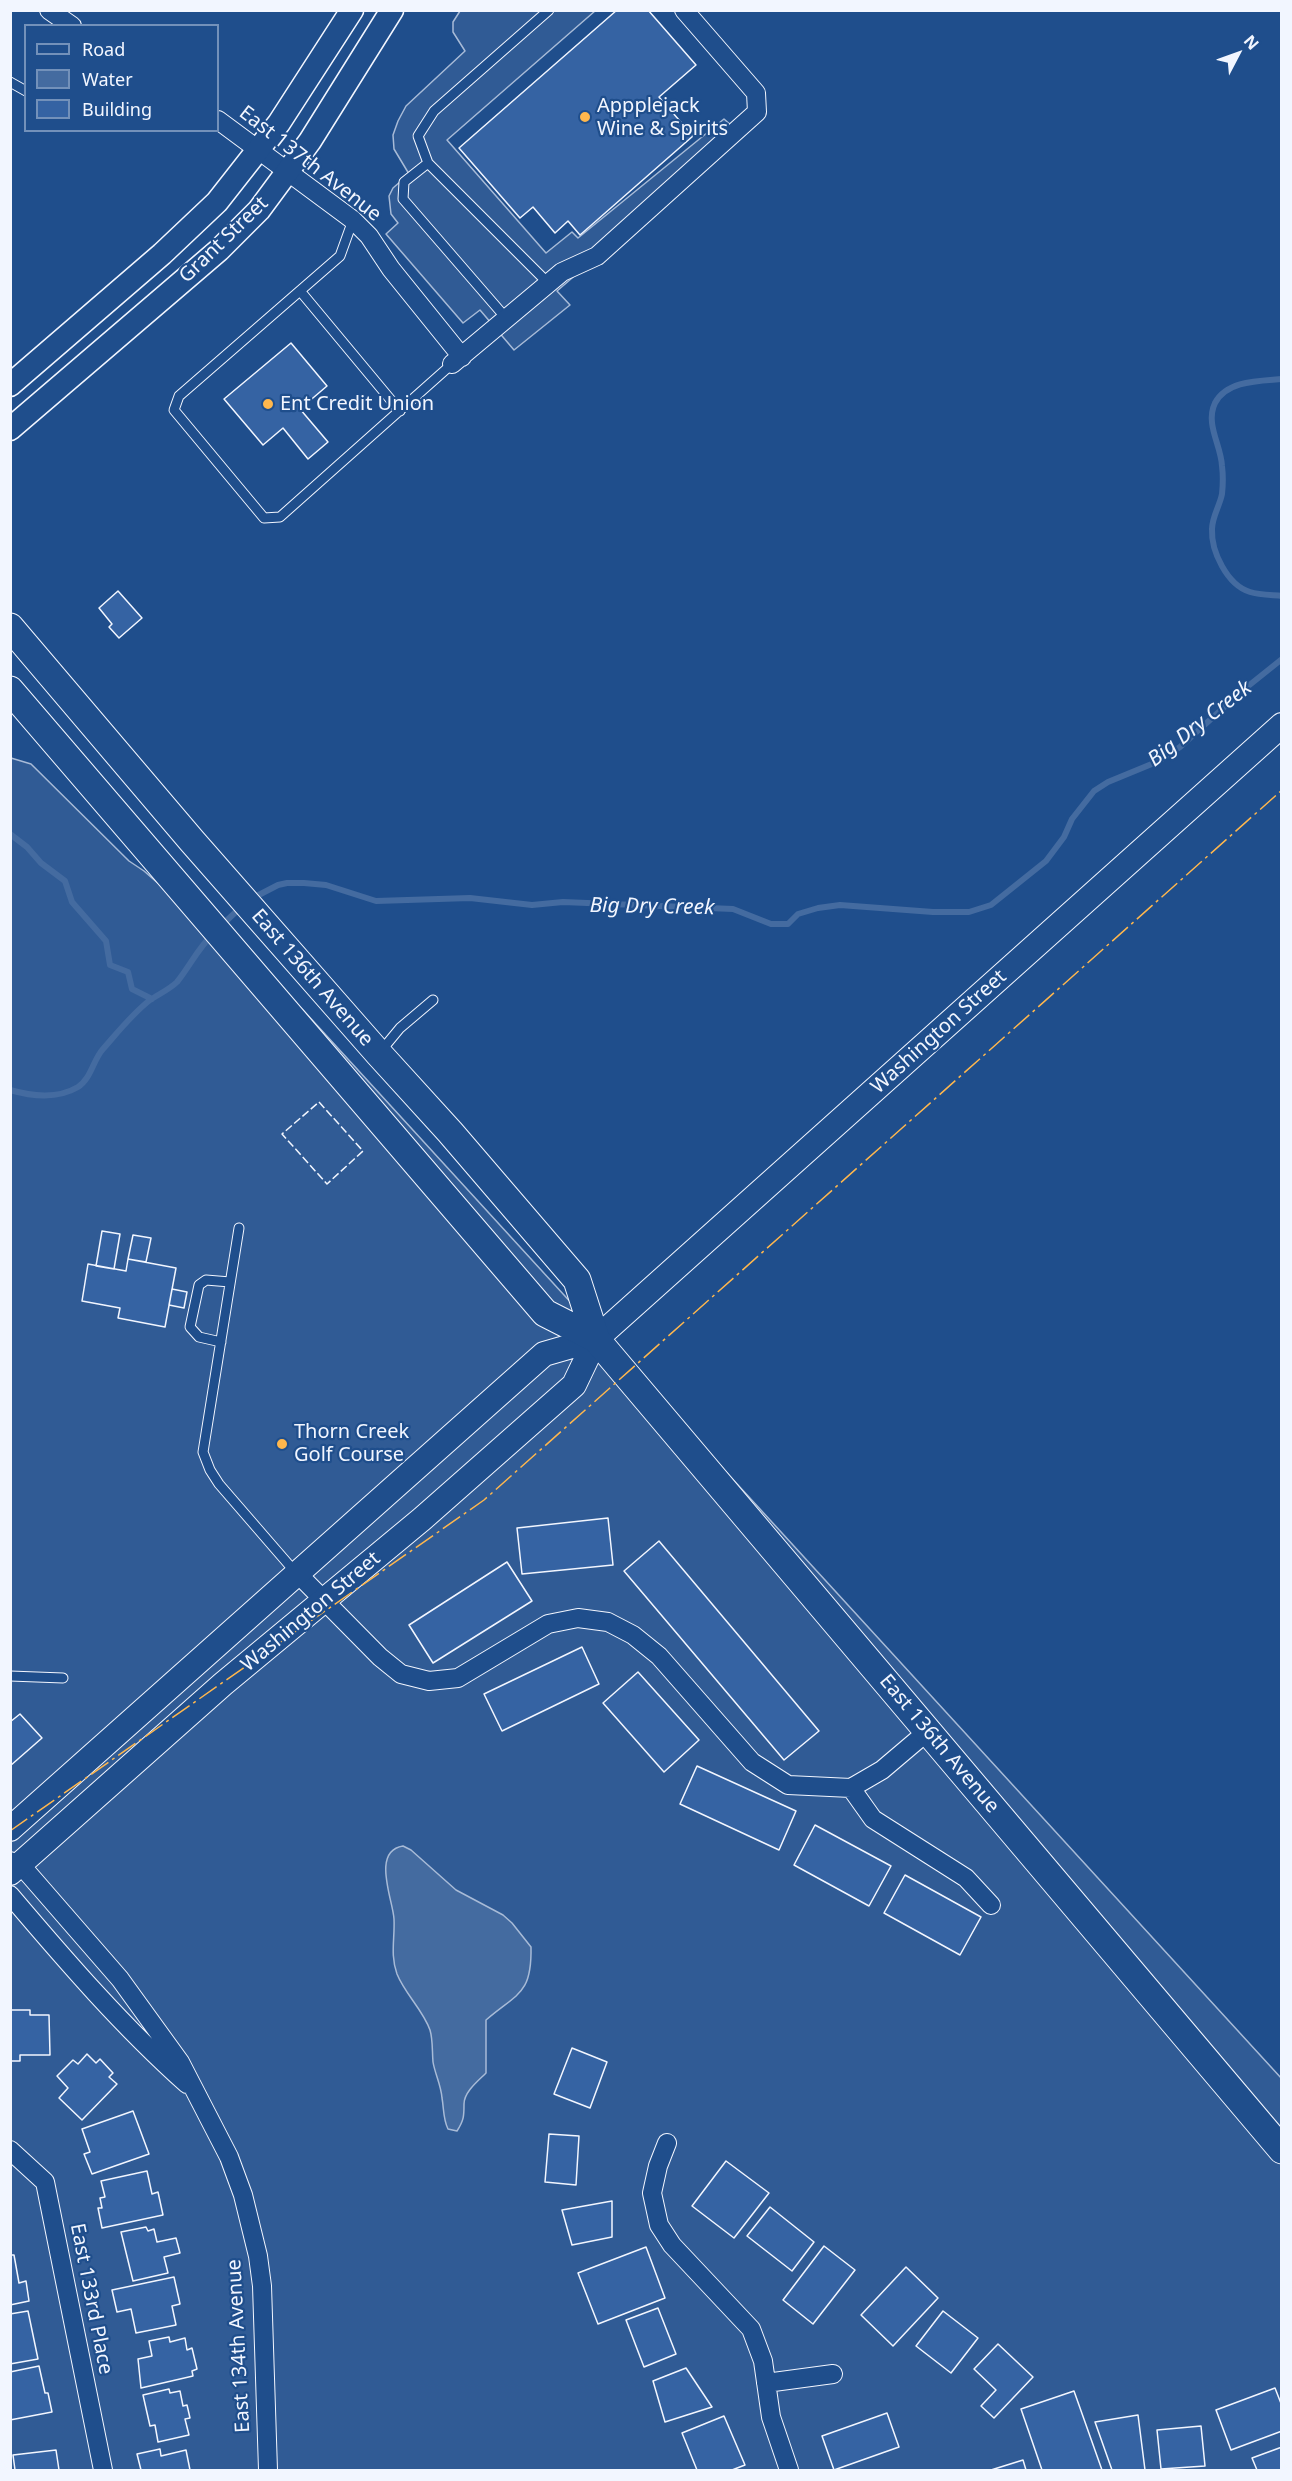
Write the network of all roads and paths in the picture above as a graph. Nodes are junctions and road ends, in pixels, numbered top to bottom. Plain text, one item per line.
1 (49, 10) edge
2 (352, 10) edge
3 (392, 10) edge
4 (549, 10) edge
5 (684, 10) edge
6 (69, 24) edge
7 (10, 82) edge
8 (24, 90) edge
9 (219, 121) edge
10 (258, 149) junction
11 (428, 162) junction
12 (289, 171) junction
13 (353, 220) junction
14 (548, 283) junction
15 (301, 292) junction
16 (506, 318) junction
17 (457, 361) junction
18 (10, 385) edge
19 (400, 411) junction
20 (10, 429) edge
21 (10, 627) edge
22 (10, 690) edge
23 (1281, 725) edge
24 (433, 1000) dead end
25 (379, 1054) junction
26 (239, 1228) dead end
27 (230, 1282) junction
28 (596, 1339) junction
29 (220, 1342) junction
30 (298, 1574) junction
31 (325, 1601) junction
32 (10, 1676) edge
33 (63, 1678) dead end
34 (928, 1731) junction
35 (851, 1788) junction
36 (10, 1829) edge
37 (14, 1866) edge
38 (10, 1895) edge
39 (991, 1905) dead end
40 (193, 2089) junction
41 (666, 2143) dead end
42 (10, 2150) edge
43 (1281, 2150) edge
44 (833, 2374) dead end
45 (765, 2383) junction
46 (103, 2470) edge
47 (268, 2470) edge
48 (789, 2470) edge

1 - 6 street
2 - 10 street, Grant Street
3 - 12 street, Grant Street
4 - 11 lane
5 - 14 street
7 - 8 lane
9 - 10 street, East 137th Avenue
10 - 12 street, East 137th Avenue
10 - 18 street, Grant Street
11 - 14 lane
11 - 16 lane
12 - 13 street, East 137th Avenue
12 - 20 street, Grant Street
13 - 15 lane
13 - 17 street, East 137th Avenue
14 - 16 street
15 - 19 lane
15 - 19 lane
16 - 17 street
17 - 19 lane
21 - 25 main road, East 136th Avenue
22 - 28 main road, East 136th Avenue
23 - 28 main road, Washington Street
24 - 25 lane
25 - 28 main road, East 136th Avenue
26 - 27 lane
27 - 29 lane
27 - 29 lane
28 - 30 main road, Washington Street
28 - 31 main road, Washington Street
28 - 34 main road, East 136th Avenue
29 - 30 lane
30 - 31 street
30 - 36 main road, Washington Street
31 - 35 street
31 - 37 main road, Washington Street
32 - 33 lane
34 - 35 street
34 - 43 main road, East 136th Avenue
35 - 39 street
37 - 40 street, East 134th Avenue
38 - 40 street, East 134th Avenue
40 - 47 street, East 134th Avenue
41 - 45 street
42 - 46 street, East 133rd Place
44 - 45 street
45 - 48 street

